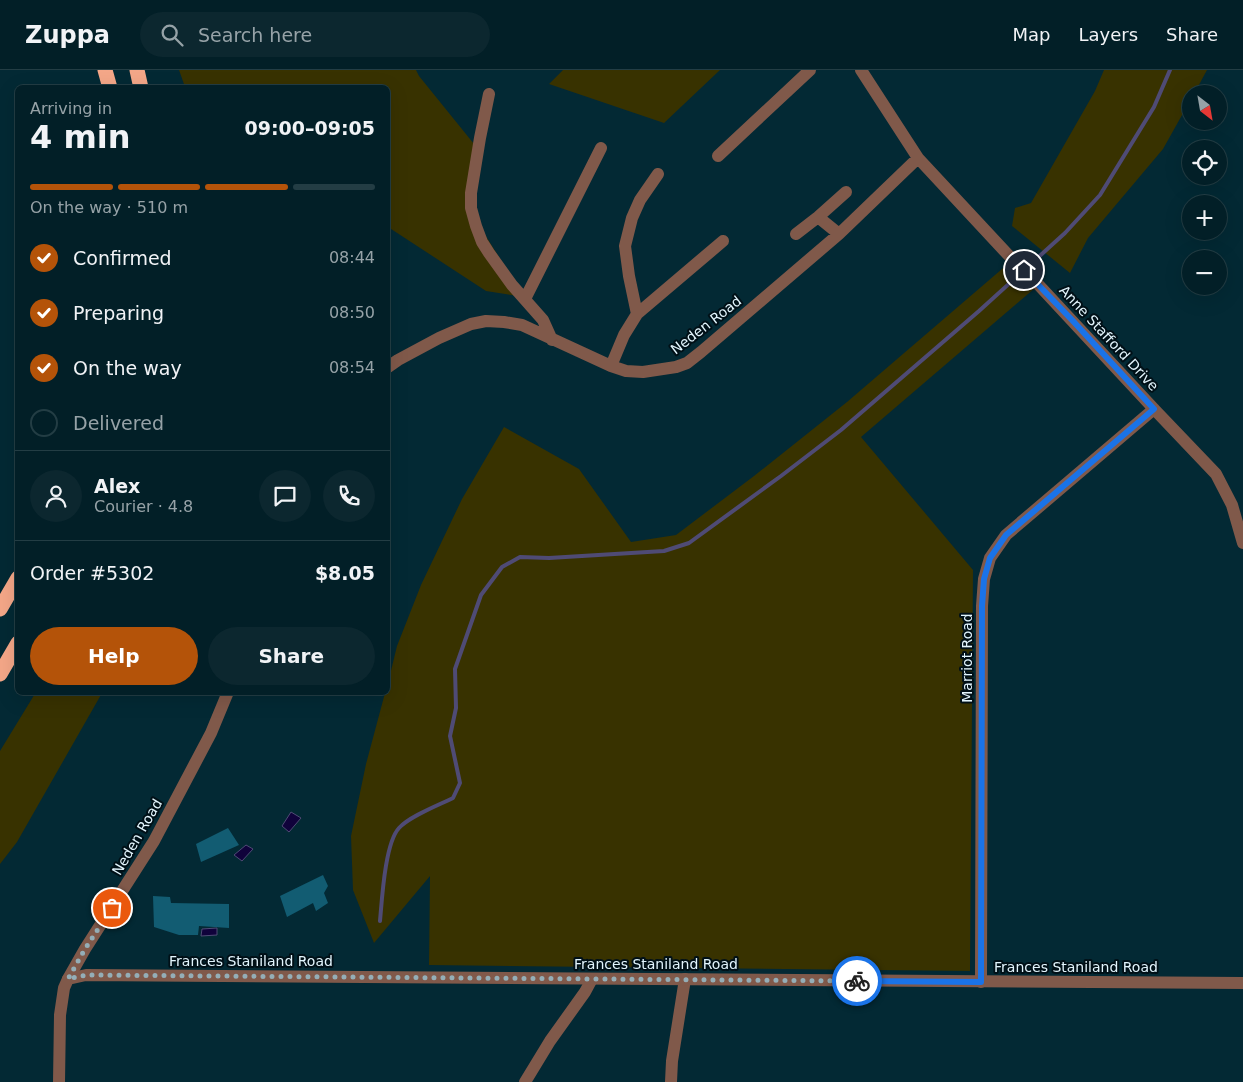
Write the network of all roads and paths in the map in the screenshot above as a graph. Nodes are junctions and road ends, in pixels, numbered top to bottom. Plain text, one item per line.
1 (105, 70) edge
2 (137, 70) edge
3 (810, 70) edge
4 (861, 70) edge
5 (109, 85) edge
6 (140, 85) edge
7 (489, 94) dead end
8 (601, 148) dead end
9 (718, 156) dead end
10 (918, 158) junction
11 (658, 174) dead end
12 (846, 192) dead end
13 (818, 217) junction
14 (796, 234) dead end
15 (839, 234) junction
16 (723, 241) dead end
17 (525, 298) junction
18 (637, 314) junction
19 (552, 340) junction
20 (390, 366) edge
21 (611, 366) junction
22 (1154, 409) junction
23 (1243, 543) edge
24 (15, 583) edge
25 (0, 609) edge
26 (15, 649) edge
27 (0, 674) edge
28 (227, 695) edge
29 (68, 979) junction
30 (592, 979) junction
31 (685, 979) junction
32 (981, 982) junction
33 (1243, 982) edge
34 (59, 1082) edge
35 (525, 1082) edge
36 (671, 1082) edge

1 - 5 highway
2 - 6 highway
3 - 9 street
4 - 10 street, Anne Stafford Drive
7 - 17 street
8 - 17 street
10 - 15 street, Neden Road
10 - 22 street, Anne Stafford Drive
11 - 18 street
12 - 13 street
13 - 14 street
13 - 15 street
15 - 21 street, Neden Road
16 - 18 street
17 - 19 street
18 - 21 street
19 - 20 street, Neden Road
19 - 21 street, Neden Road
22 - 23 street, Anne Stafford Drive
22 - 32 street, Marriot Road
24 - 25 highway
26 - 27 highway
28 - 29 street, Neden Road
29 - 30 street, Frances Staniland Road
29 - 34 street, Neden Road
30 - 31 street, Frances Staniland Road
30 - 35 street
31 - 32 street, Frances Staniland Road
31 - 36 street
32 - 33 street, Frances Staniland Road

